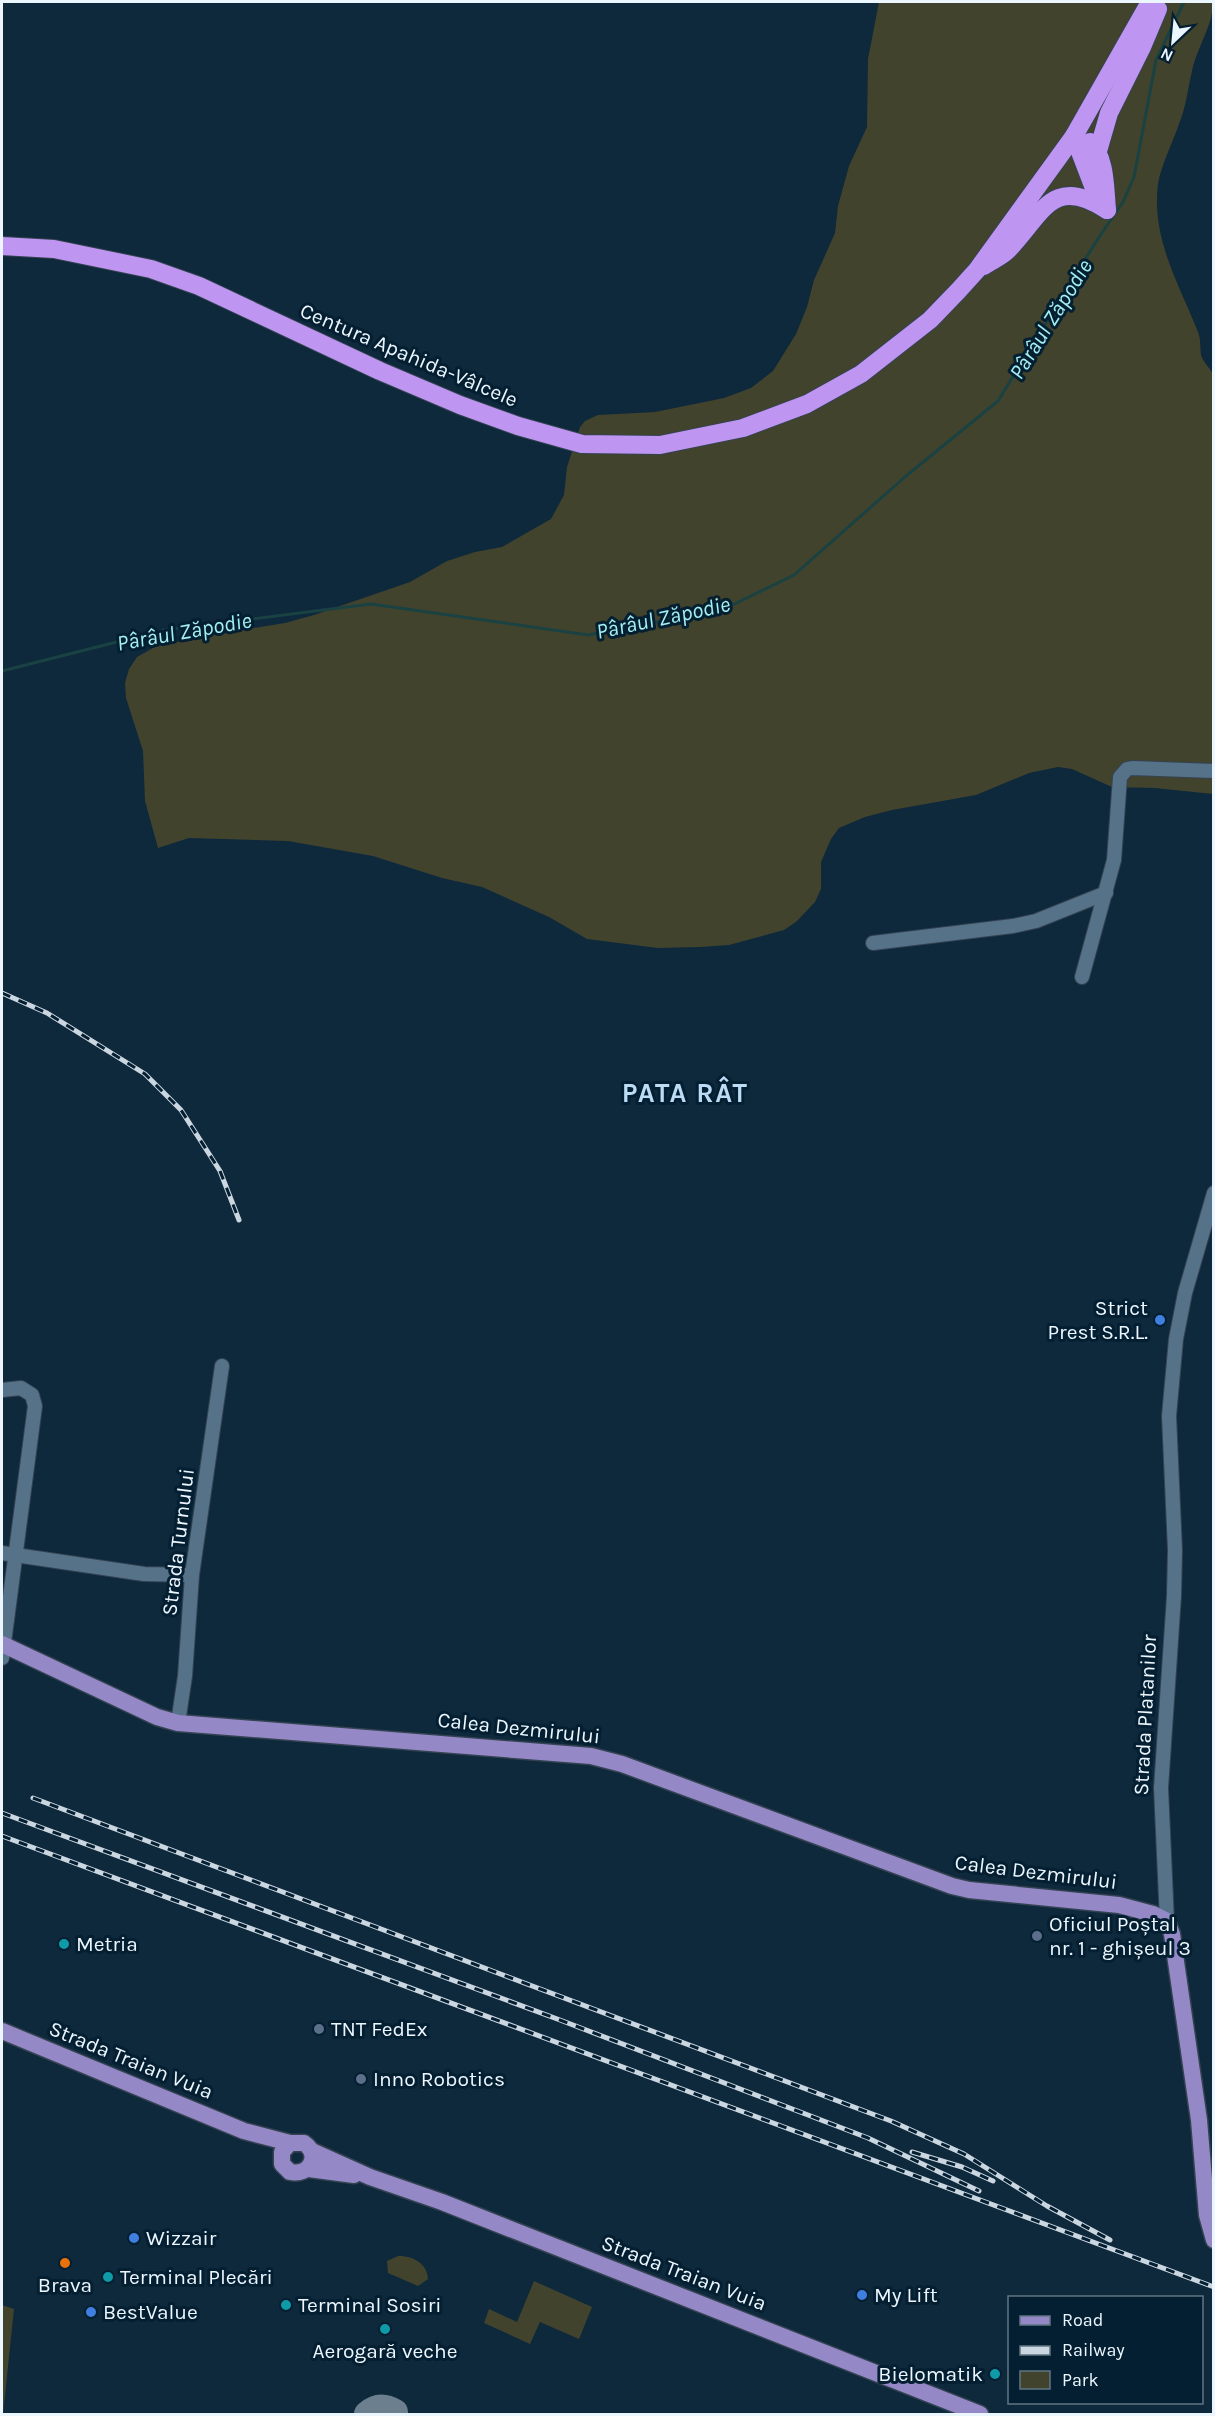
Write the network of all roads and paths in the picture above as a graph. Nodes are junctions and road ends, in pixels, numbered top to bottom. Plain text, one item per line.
1 (1150, 2) edge
2 (1161, 2) edge
3 (1074, 136) junction
4 (1098, 151) junction
5 (1107, 210) junction
6 (2, 246) edge
7 (977, 270) junction
8 (1214, 771) edge
9 (1106, 893) junction
10 (873, 943) dead end
11 (1082, 977) dead end
12 (1214, 1193) edge
13 (222, 1366) dead end
14 (2, 1390) edge
15 (8, 1555) edge
16 (192, 1575) junction
17 (2, 1649) edge
18 (178, 1723) junction
19 (1167, 1921) junction
20 (2, 2031) edge
21 (244, 2131) junction
22 (290, 2143) junction
23 (312, 2151) junction
24 (281, 2158) junction
25 (309, 2169) junction
26 (369, 2177) junction
27 (1214, 2240) edge
28 (980, 2415) edge

1 - 3 highway, Centura Apahida-Vâlcele
2 - 4 highway
3 - 4 highway
3 - 5 highway
3 - 7 highway, Centura Apahida-Vâlcele
4 - 5 highway
5 - 7 highway
6 - 7 highway, Centura Apahida-Vâlcele
8 - 9 street
9 - 10 street
9 - 11 street
12 - 19 street, Strada Platanilor
13 - 16 street, Strada Turnului
14 - 15 street
15 - 16 street
15 - 17 street
16 - 18 street, Strada Turnului
17 - 18 main road, Calea Dezmirului
18 - 19 main road, Calea Dezmirului
19 - 27 main road, Strada Platanilor
20 - 21 main road, Strada Traian Vuia
21 - 22 main road, Strada Traian Vuia
21 - 24 main road, Strada Traian Vuia
22 - 23 main road, Strada Traian Vuia
22 - 24 main road
23 - 25 main road
23 - 26 main road, Strada Traian Vuia
24 - 25 main road, Strada Traian Vuia
25 - 26 main road, Strada Traian Vuia
26 - 28 main road, Strada Traian Vuia

